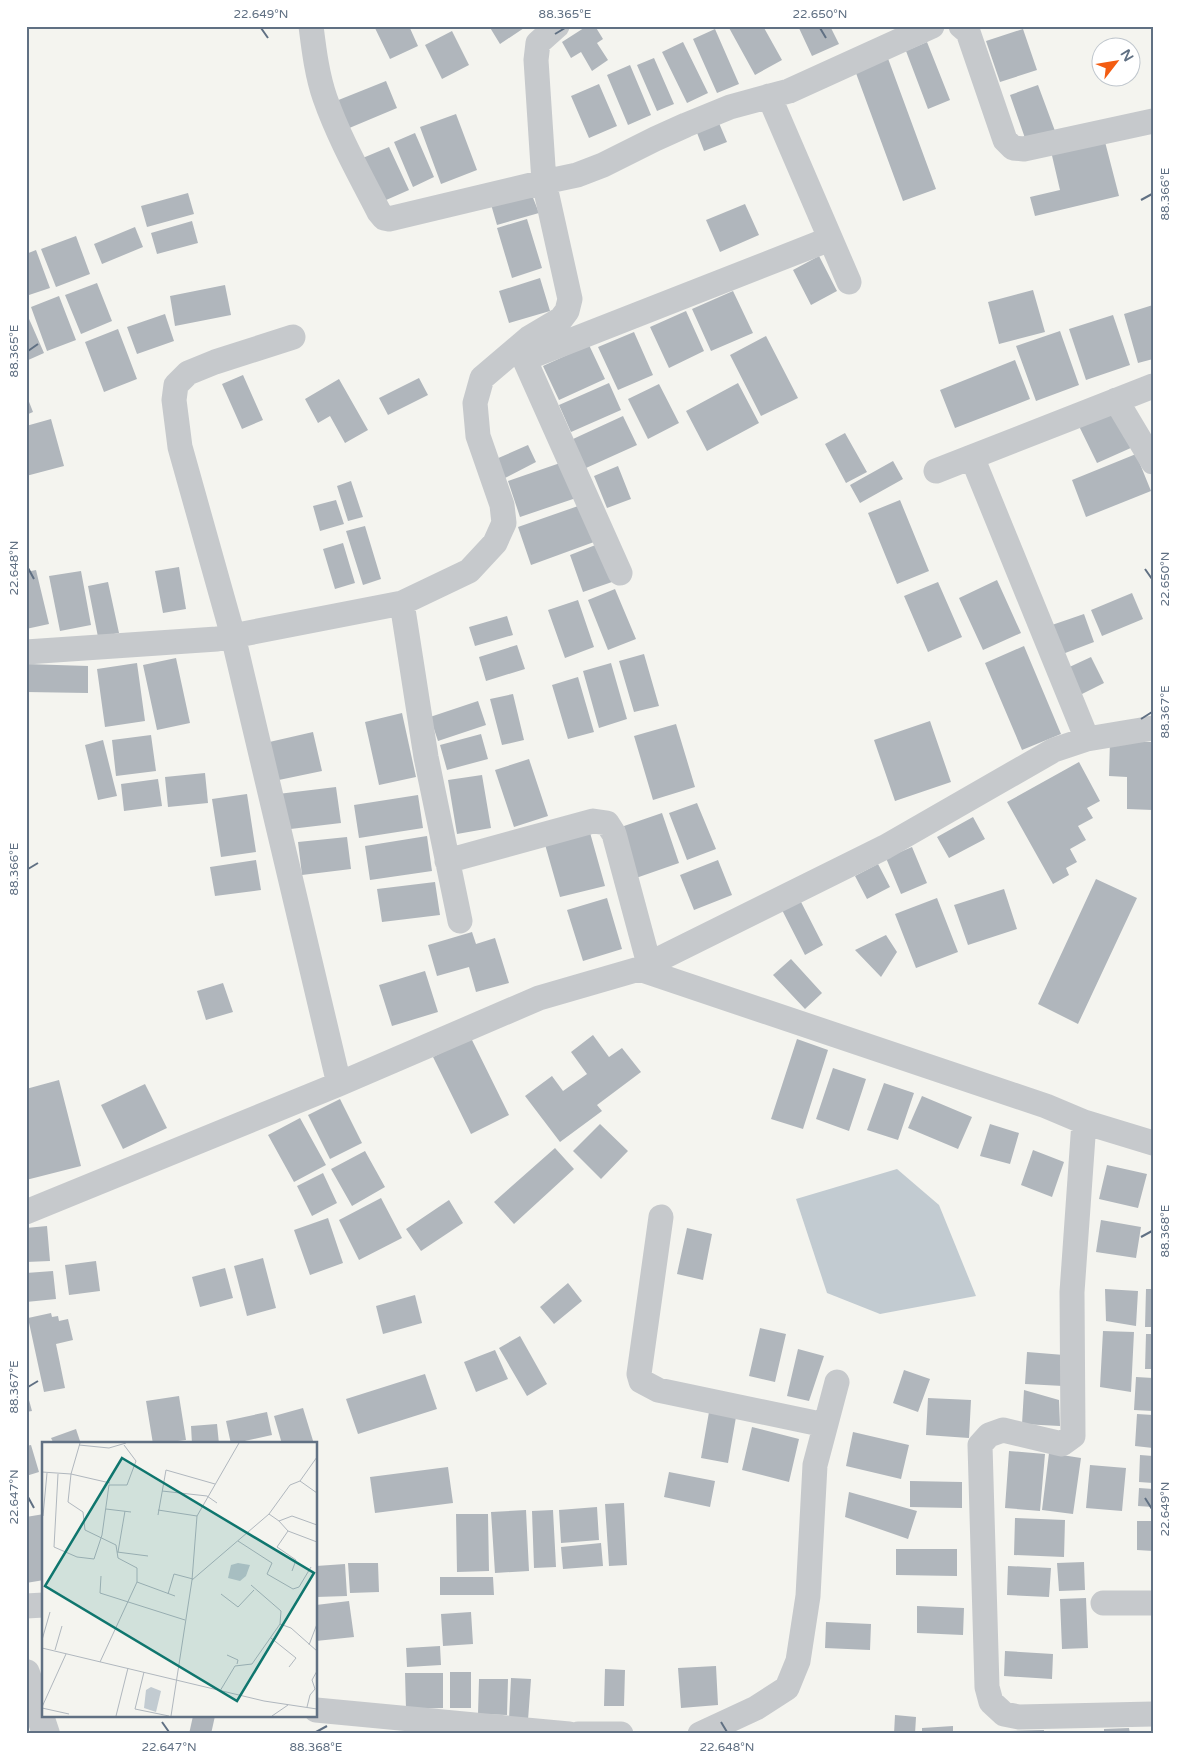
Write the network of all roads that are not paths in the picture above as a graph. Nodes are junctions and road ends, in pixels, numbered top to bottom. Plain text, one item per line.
1 (311, 26) edge
2 (557, 26) edge
3 (932, 26) edge
4 (962, 26) edge
5 (770, 96) junction
6 (1153, 121) edge
7 (544, 182) junction
8 (830, 239) junction
9 (849, 282) dead end
10 (293, 337) dead end
11 (521, 353) junction
12 (1153, 386) edge
13 (1116, 400) junction
14 (972, 457) junction
15 (1153, 462) edge
16 (936, 471) dead end
17 (620, 573) dead end
18 (402, 603) junction
19 (233, 636) junction
20 (26, 652) edge
21 (1153, 728) edge
22 (1087, 739) junction
23 (447, 861) junction
24 (460, 921) dead end
25 (644, 966) junction
26 (339, 1084) junction
27 (1084, 1122) junction
28 (1153, 1143) edge
29 (26, 1212) edge
30 (661, 1217) dead end
31 (838, 1382) dead end
32 (825, 1426) junction
33 (1153, 1602) edge
34 (1103, 1603) dead end
35 (42, 1604) edge
36 (26, 1606) edge
37 (26, 1673) edge
38 (318, 1710) edge
39 (1153, 1714) edge
40 (46, 1734) edge
41 (569, 1734) edge
42 (578, 1734) edge
43 (622, 1734) edge
44 (700, 1734) edge

1 - 7 street
2 - 7 street
3 - 5 street
4 - 6 street
5 - 7 street
5 - 8 street
7 - 11 street
8 - 9 street
8 - 11 street
10 - 19 street
11 - 17 street
11 - 18 street
12 - 13 street
13 - 14 street
13 - 15 street
14 - 16 street
14 - 22 street
18 - 19 street
18 - 23 street
19 - 20 street
19 - 26 street
21 - 22 street
22 - 25 street
23 - 24 street
23 - 25 street
25 - 26 street
25 - 27 street
26 - 29 street
27 - 28 street
27 - 39 street
30 - 32 street
31 - 32 street
32 - 44 street
33 - 34 street
35 - 36 street
37 - 40 street
38 - 41 street
42 - 43 street

